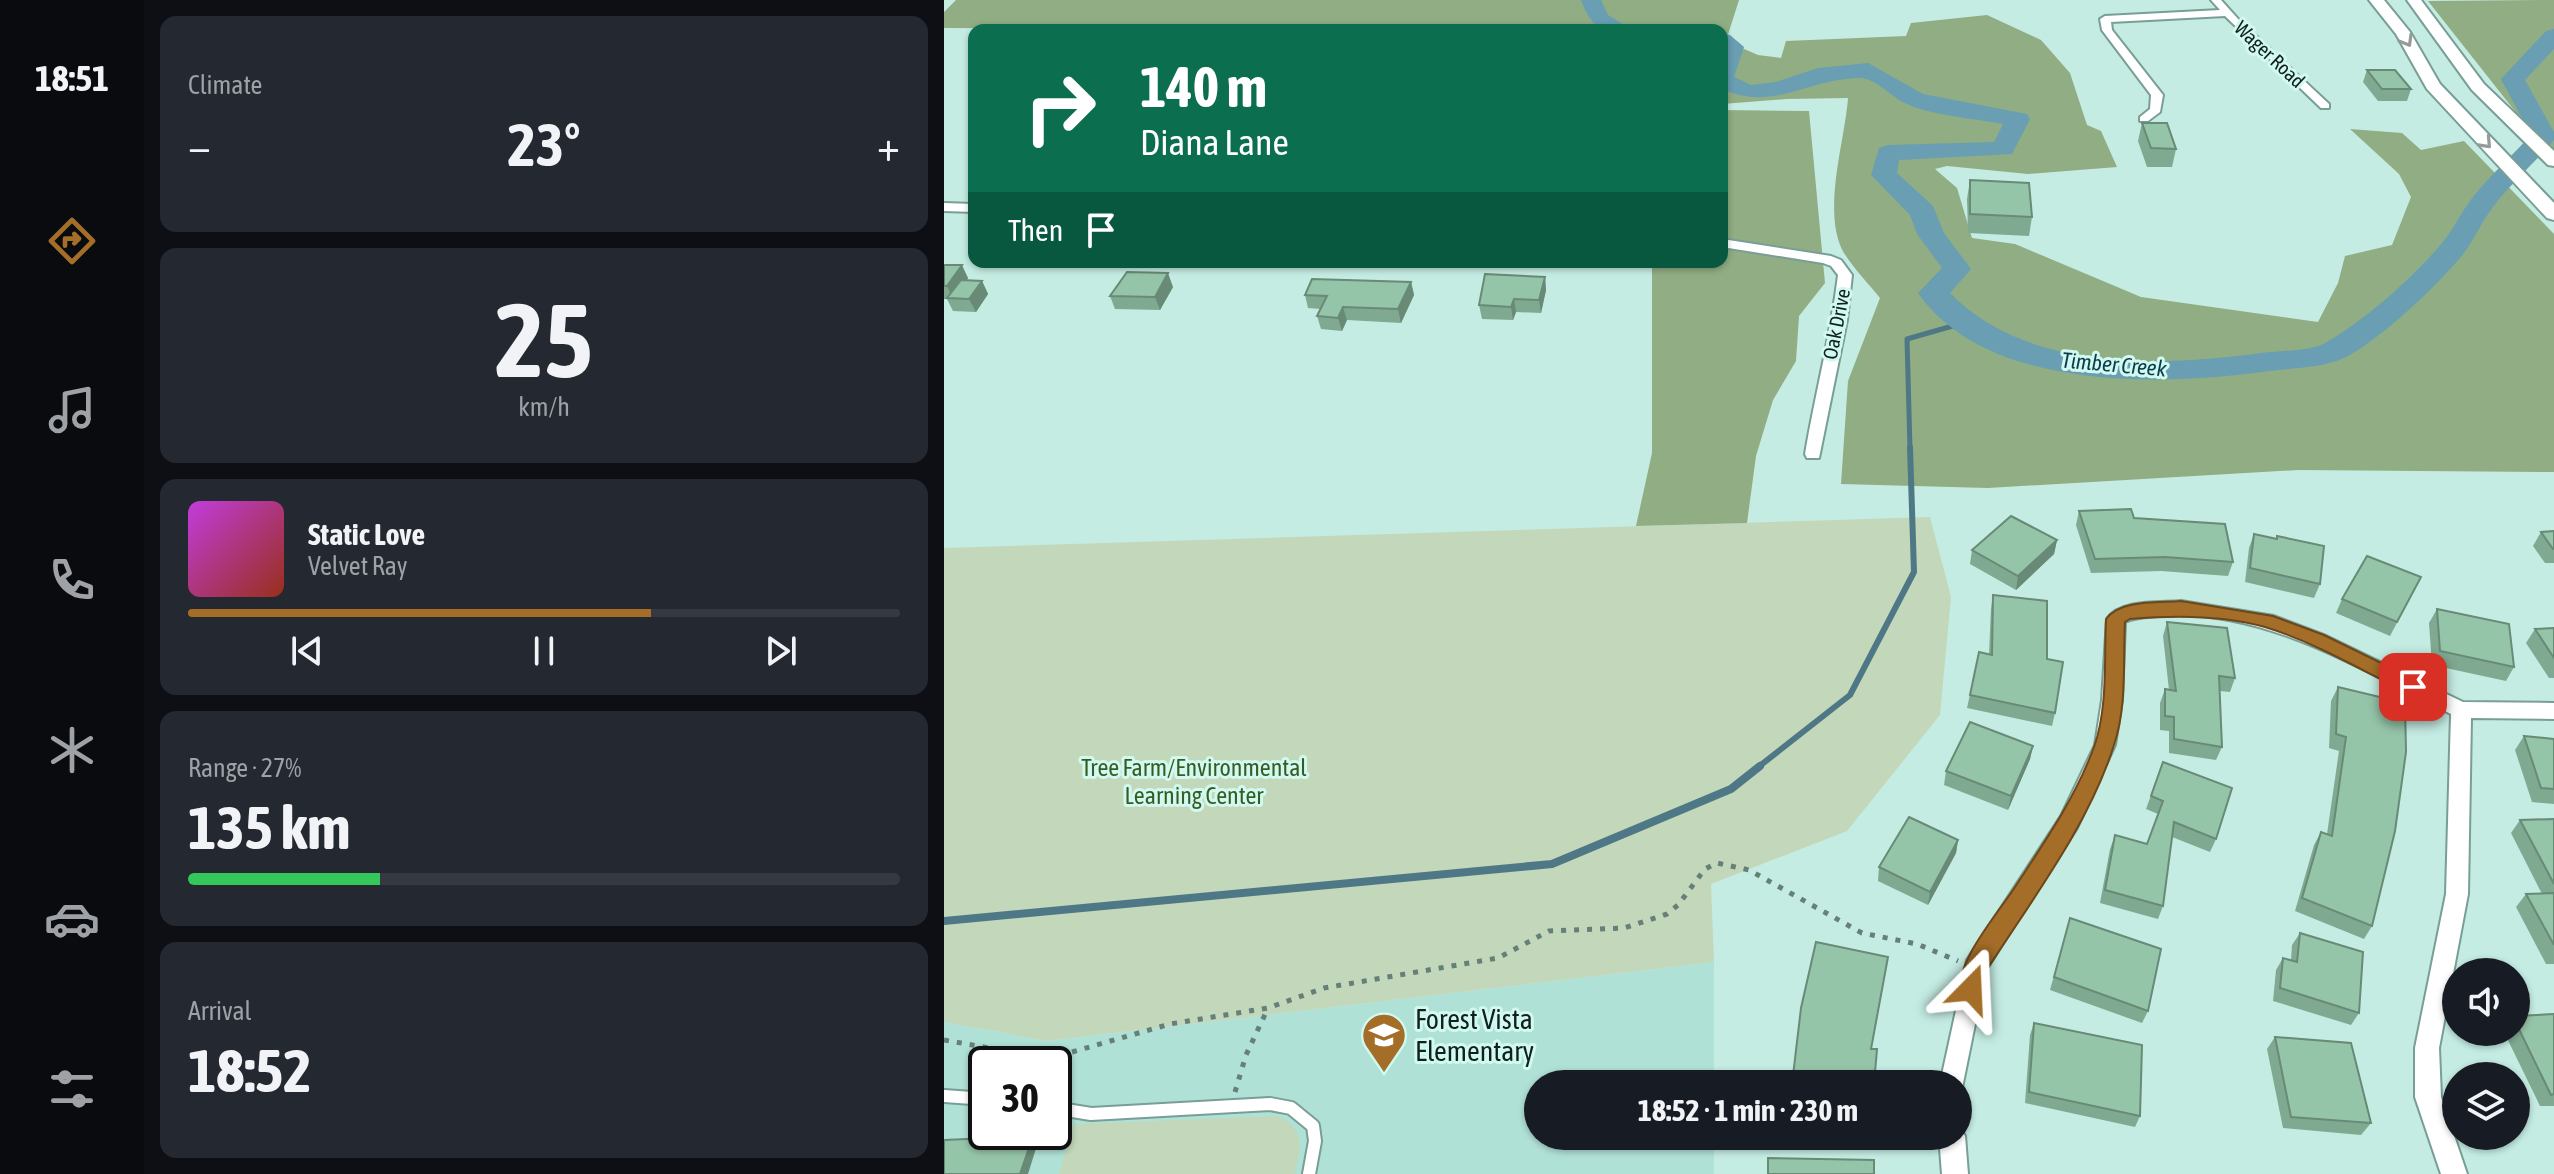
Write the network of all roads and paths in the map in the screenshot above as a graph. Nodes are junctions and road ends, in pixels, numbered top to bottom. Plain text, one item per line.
1 (2216, 0) edge
2 (2376, 0) edge
3 (2414, 0) edge
4 (2228, 13) junction
5 (2325, 106) dead end
6 (2144, 119) edge
7 (2554, 161) edge
8 (944, 207) edge
9 (968, 208) edge
10 (2554, 214) edge
11 (1728, 244) edge
12 (1813, 454) dead end
13 (2461, 710) junction
14 (2554, 711) edge
15 (1975, 967) junction
16 (1268, 1008) junction
17 (944, 1040) edge
18 (1955, 1070) edge
19 (944, 1096) edge
20 (968, 1098) edge
21 (1231, 1106) junction
22 (1072, 1111) edge
23 (1953, 1150) edge
24 (1309, 1174) edge
25 (1955, 1174) edge
26 (2454, 1174) edge

1 - 4 street, Wager Road
2 -> 10 main road
3 - 7 main road
4 - 5 street, Wager Road
4 - 6 street
8 - 9 street
11 - 12 street, Oak Drive
13 - 14 street
13 - 15 street
13 - 26 street
15 - 16 path
15 - 18 street
16 - 17 path
16 - 21 path
19 - 20 lane
21 - 22 lane
21 - 24 lane
23 - 25 street

